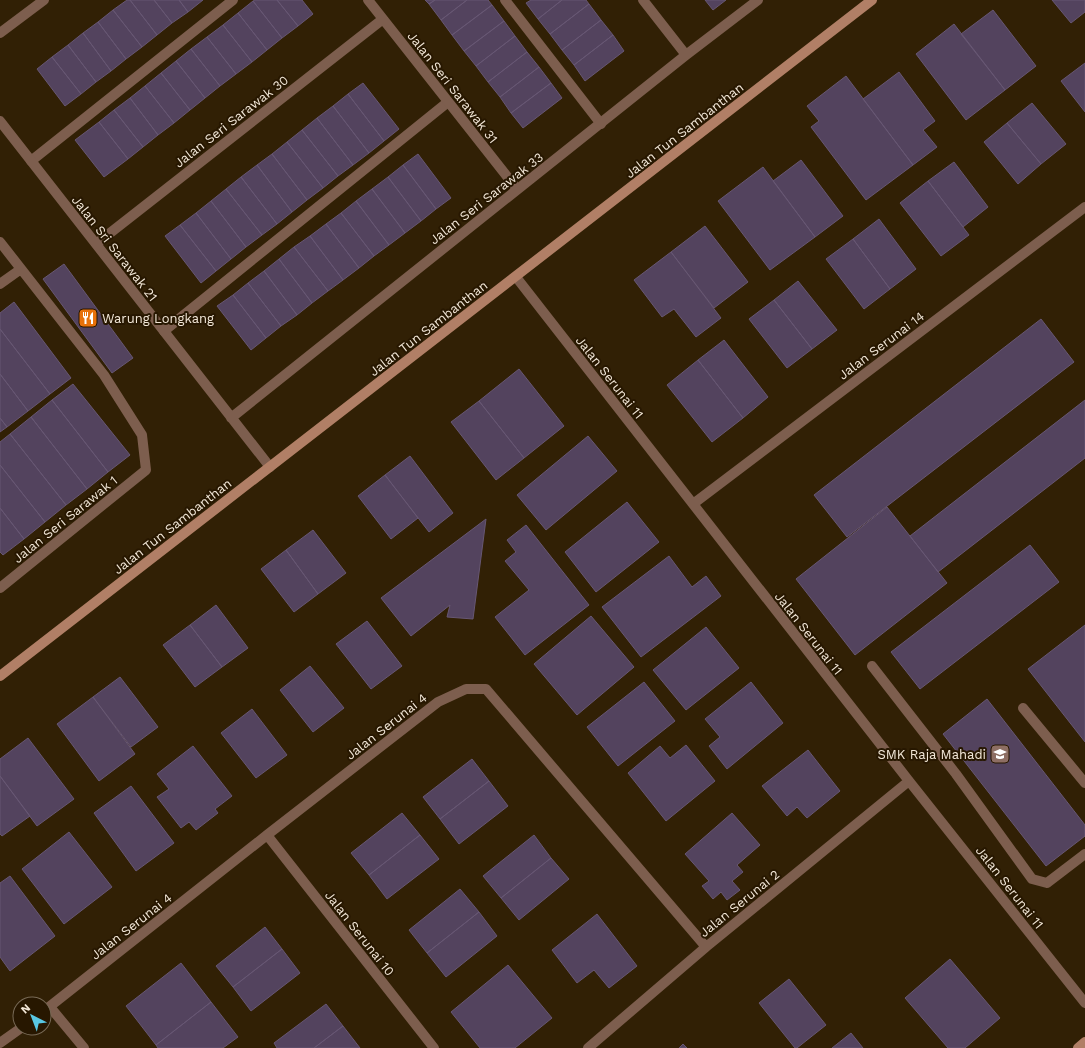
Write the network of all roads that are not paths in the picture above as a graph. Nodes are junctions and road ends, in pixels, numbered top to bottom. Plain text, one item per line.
1 (44, 0) edge
2 (233, 0) edge
3 (368, 0) edge
4 (505, 0) edge
5 (643, 0) edge
6 (758, 0) edge
7 (872, 0) edge
8 (383, 19) junction
9 (1, 31) edge
10 (686, 55) junction
11 (448, 102) junction
12 (0, 121) edge
13 (601, 124) junction
14 (31, 161) junction
15 (518, 189) junction
16 (1085, 208) edge
17 (0, 242) edge
18 (96, 244) junction
19 (21, 269) junction
20 (516, 277) junction
21 (0, 284) edge
22 (164, 331) junction
23 (231, 418) junction
24 (270, 467) junction
25 (693, 504) junction
26 (0, 588) edge
27 (872, 666) dead end
28 (0, 676) edge
29 (1023, 708) dead end
30 (909, 781) junction
31 (1085, 783) edge
32 (266, 835) junction
33 (1085, 854) edge
34 (706, 946) junction
35 (1085, 1003) edge
36 (52, 1005) edge
37 (52, 1014) edge
38 (12, 1035) edge
39 (1085, 1042) edge
40 (0, 1044) edge
41 (84, 1048) edge
42 (434, 1048) edge
43 (588, 1048) edge
44 (1078, 1048) edge

1 - 9 street
2 - 14 street
3 - 8 street, Jalan Seri Sarawak 31
4 - 13 street
5 - 10 street
6 - 10 street, Jalan Seri Sarawak 33
7 - 20 street, Jalan Tun Sambanthan
8 - 11 street, Jalan Seri Sarawak 31
8 - 18 street, Jalan Seri Sarawak 30
10 - 13 street, Jalan Seri Sarawak 33
11 - 15 street, Jalan Seri Sarawak 31
11 - 22 street
12 - 14 street, Jalan Sri Sarawak 21
13 - 15 street, Jalan Seri Sarawak 33
14 - 18 street, Jalan Sri Sarawak 21
15 - 23 street, Jalan Seri Sarawak 33
16 - 25 street, Jalan Serunai 14
17 - 19 street
18 - 22 street, Jalan Sri Sarawak 21
19 - 21 street
19 - 26 street, Jalan Seri Sarawak 1
20 - 24 street, Jalan Tun Sambanthan
20 - 25 street, Jalan Serunai 11
22 - 23 street, Jalan Sri Sarawak 21
23 - 24 street, Jalan Sri Sarawak 21
24 - 28 street, Jalan Tun Sambanthan
25 - 30 street, Jalan Serunai 11
27 - 33 street
29 - 31 street
30 - 34 street, Jalan Serunai 2
30 - 35 street, Jalan Serunai 11
32 - 34 street, Jalan Serunai 4
32 - 36 street, Jalan Serunai 4
32 - 42 street, Jalan Serunai 10
34 - 43 street, Jalan Serunai 2
37 - 41 street
38 - 40 street
39 - 44 street

